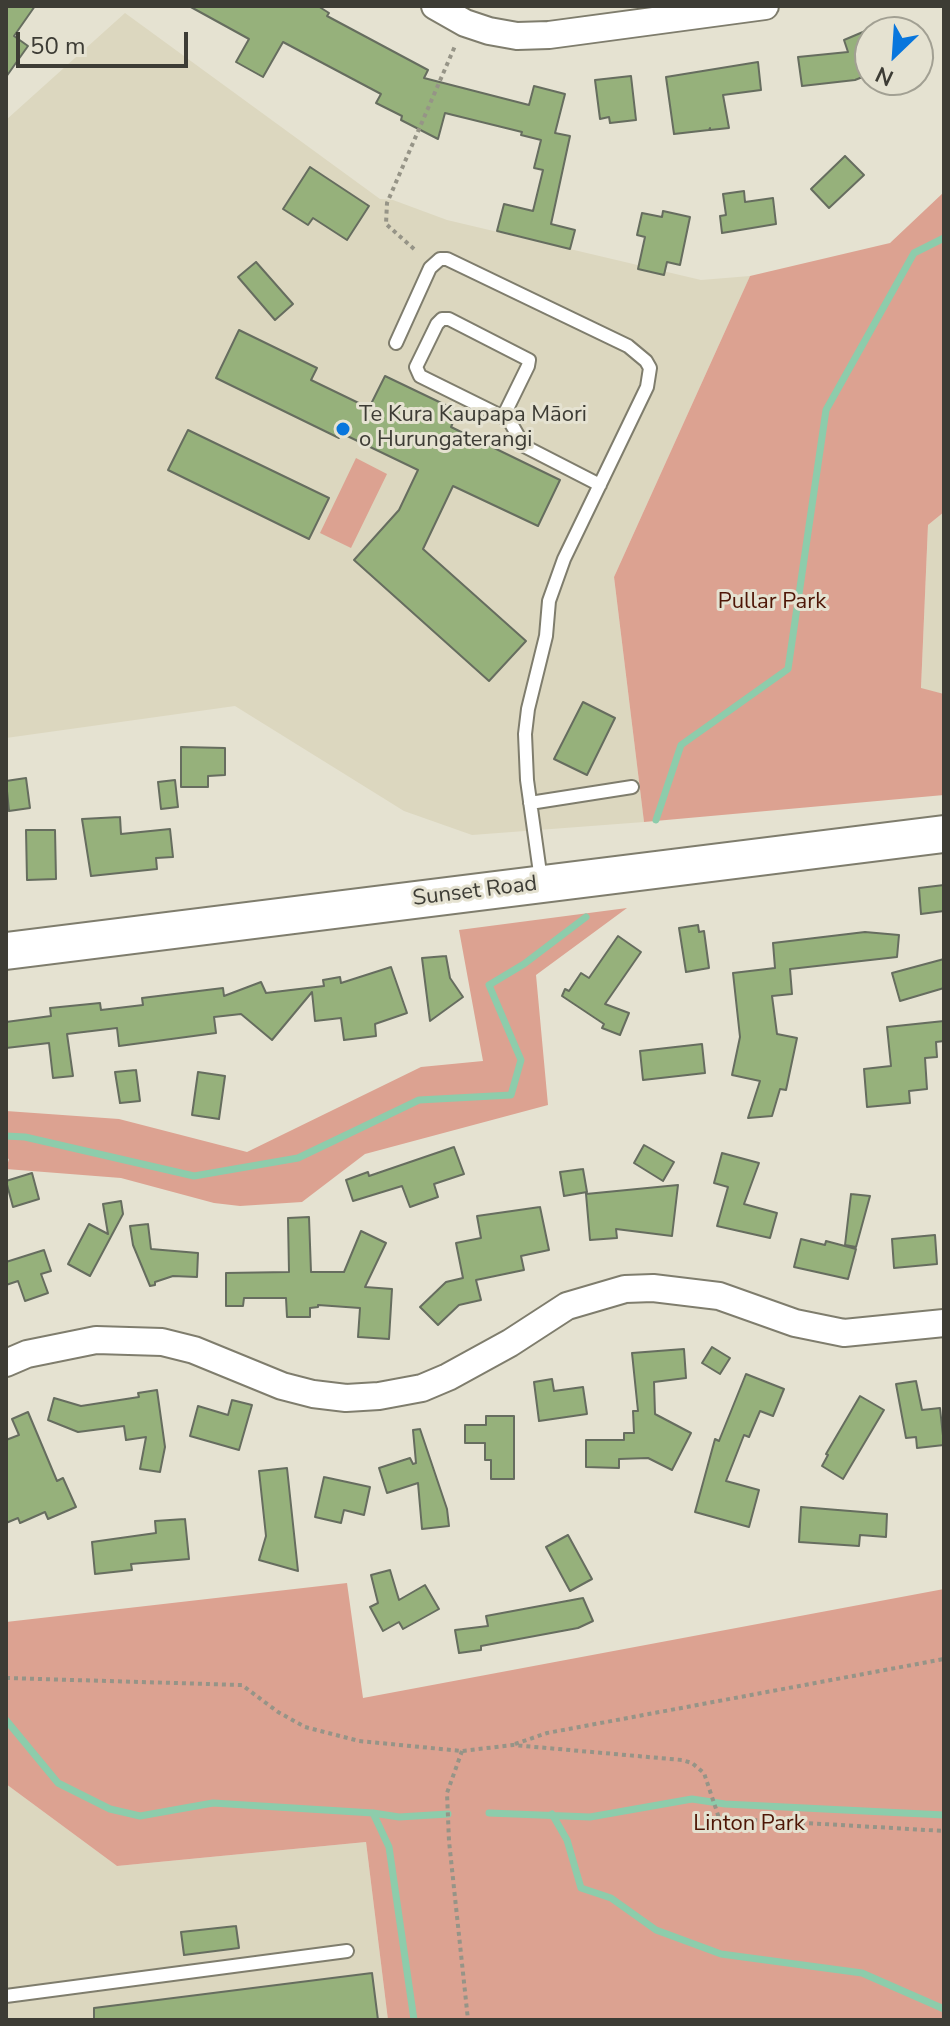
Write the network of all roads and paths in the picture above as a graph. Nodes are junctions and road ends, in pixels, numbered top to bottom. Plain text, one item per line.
1 (435, 6) edge
2 (765, 6) edge
3 (465, 23) junction
4 (414, 249) dead end
5 (396, 343) dead end
6 (503, 417) junction
7 (600, 485) junction
8 (632, 787) dead end
9 (530, 803) junction
10 (944, 834) edge
11 (542, 883) junction
12 (6, 951) edge
13 (944, 1323) edge
14 (6, 1363) edge
15 (944, 1659) edge
16 (6, 1678) edge
17 (513, 1745) junction
18 (462, 1751) junction
19 (944, 1831) edge
20 (347, 1951) dead end
21 (6, 1996) edge
22 (468, 2020) edge

1 - 3 street
2 - 3 street
3 - 4 path
5 - 7 lane
6 - 6 lane
6 - 7 lane
7 - 9 lane
8 - 9 lane
9 - 11 lane
10 - 11 main road, Sunset Road
11 - 12 main road, Sunset Road
13 - 14 street
15 - 17 path
16 - 18 path
17 - 18 path
17 - 19 path
18 - 22 path
20 - 21 lane

